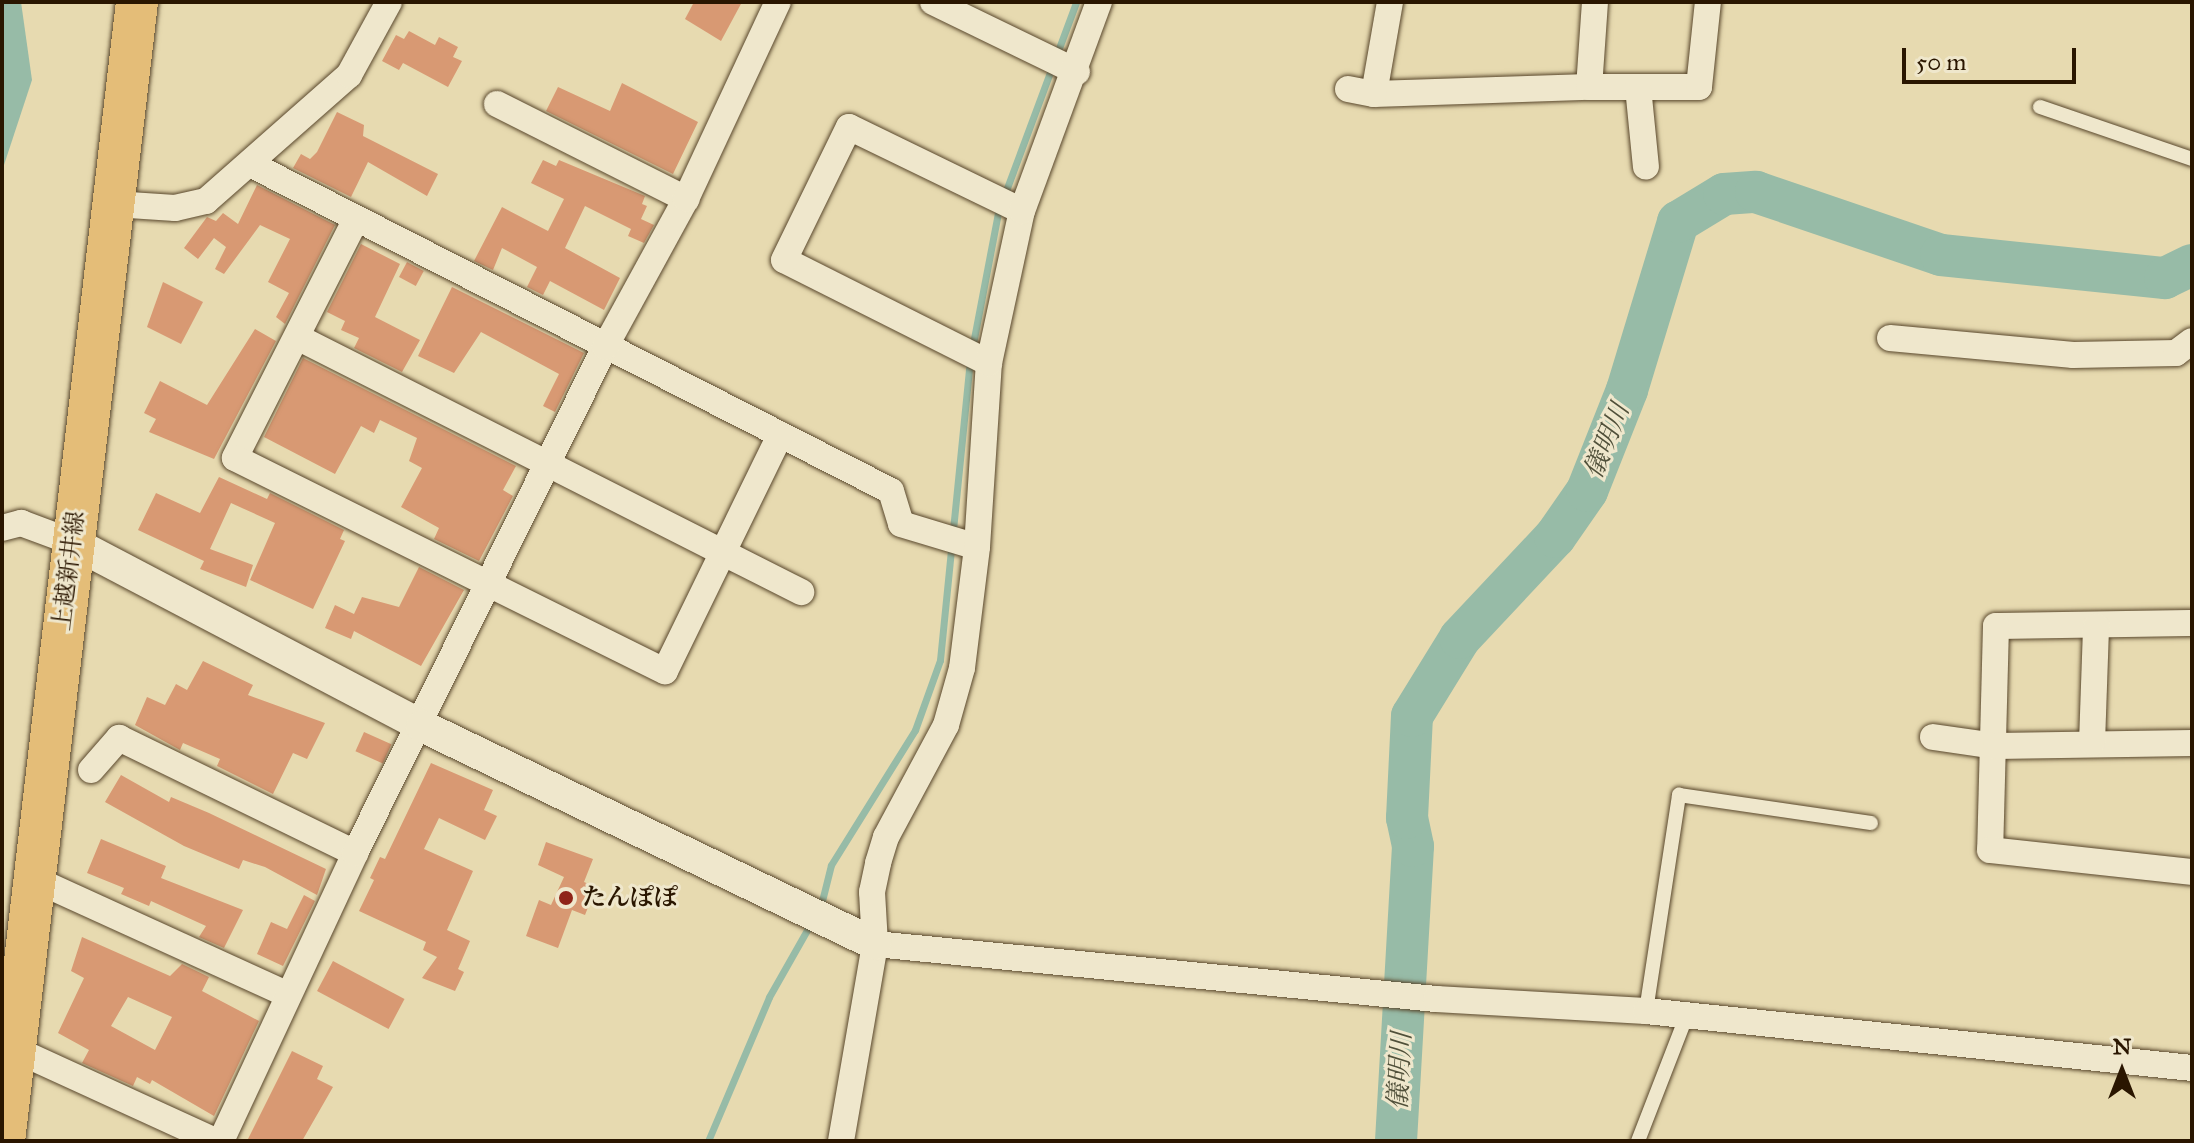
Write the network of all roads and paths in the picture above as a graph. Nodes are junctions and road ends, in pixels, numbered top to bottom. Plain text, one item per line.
1 (137, 2) edge
2 (389, 2) edge
3 (778, 2) edge
4 (933, 2) edge
5 (1099, 2) edge
6 (1390, 2) edge
7 (1595, 2) edge
8 (1708, 2) edge
9 (1077, 72) junction
10 (1589, 87) junction
11 (1638, 87) junction
12 (1348, 89) dead end
13 (1374, 94) junction
14 (497, 104) dead end
15 (2040, 107) dead end
16 (2192, 159) edge
17 (252, 165) junction
18 (1646, 167) dead end
19 (686, 199) junction
20 (114, 204) junction
21 (1022, 211) junction
22 (356, 219) junction
23 (299, 338) junction
24 (1890, 338) dead end
25 (2192, 341) edge
26 (605, 347) junction
27 (989, 363) junction
28 (780, 435) junction
29 (550, 465) junction
30 (2, 528) edge
31 (72, 542) junction
32 (977, 547) junction
33 (725, 556) junction
34 (490, 583) junction
35 (801, 592) dead end
36 (2192, 623) edge
37 (2096, 626) junction
38 (422, 726) junction
39 (1933, 737) dead end
40 (2092, 743) junction
41 (2192, 743) edge
42 (1996, 746) junction
43 (91, 770) dead end
44 (1871, 823) dead end
45 (355, 853) junction
46 (2192, 872) edge
47 (34, 879) junction
48 (875, 944) junction
49 (286, 994) junction
50 (1646, 1011) junction
51 (1686, 1017) junction
52 (14, 1049) junction
53 (2192, 1068) edge
54 (4, 1141) edge
55 (215, 1141) edge
56 (221, 1141) edge
57 (841, 1141) edge
58 (1638, 1141) edge

1 - 20 main road, 上越新井線
2 - 17 street
3 - 19 street
4 - 9 street
5 - 9 street
6 - 13 street
7 - 10 street
8 - 11 street
9 - 21 street
10 - 11 street
10 - 13 street
11 - 18 street
12 - 13 street
14 - 19 street
15 - 16 lane
17 - 20 street
17 - 22 street
19 - 26 street
20 - 31 main road, 上越新井線
21 - 27 street
21 - 27 street
22 - 23 street
22 - 26 street
23 - 29 street
23 - 34 street
24 - 25 street
26 - 28 street
26 - 29 street
27 - 32 street
28 - 32 street
28 - 33 street
29 - 33 street
29 - 34 street
30 - 31 street
31 - 38 street
31 - 47 main road, 上越新井線
32 - 48 street
33 - 34 street
33 - 35 street
34 - 38 street
36 - 37 street
37 - 40 street
37 - 42 street
38 - 45 street
38 - 48 street
39 - 42 street
40 - 41 street
40 - 42 street
42 - 46 street
43 - 45 street
44 - 50 lane
45 - 49 street
47 - 49 street
47 - 52 main road, 上越新井線
48 - 50 street
48 - 57 street
49 - 56 street
50 - 51 street
51 - 53 street
51 - 58 lane
52 - 54 main road, 上越新井線
52 - 55 street

